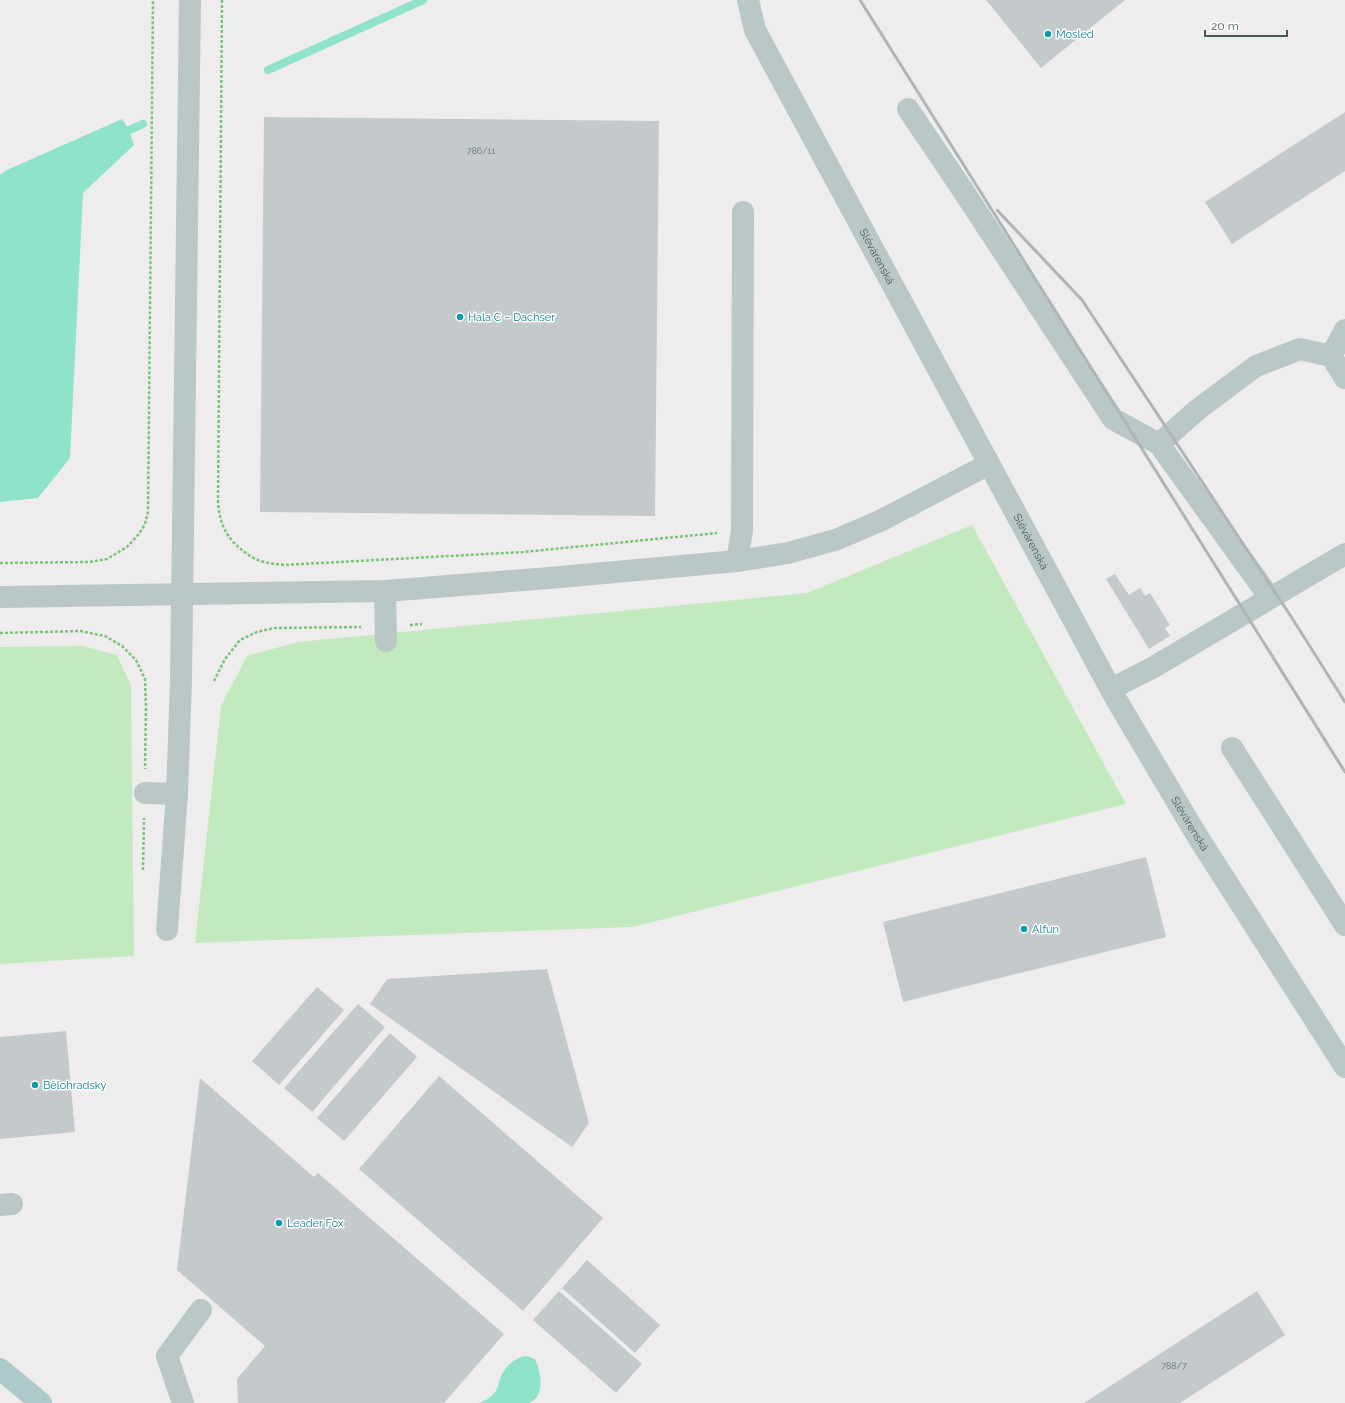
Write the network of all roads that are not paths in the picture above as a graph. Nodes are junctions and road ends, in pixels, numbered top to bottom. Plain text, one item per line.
1 (190, 0) edge
2 (748, 0) edge
3 (908, 109) dead end
4 (743, 212) dead end
5 (1345, 330) edge
6 (1331, 356) junction
7 (1345, 378) edge
8 (1159, 444) junction
9 (989, 464) junction
10 (1345, 554) edge
11 (737, 561) junction
12 (384, 591) junction
13 (183, 595) junction
14 (0, 597) edge
15 (1270, 598) junction
16 (386, 634) road end
17 (1111, 689) junction
18 (1232, 748) dead end
19 (145, 793) road end
20 (176, 794) junction
21 (1345, 925) edge
22 (167, 930) dead end
23 (1345, 1067) edge
24 (201, 1310) dead end
25 (0, 1369) edge
26 (41, 1403) edge
27 (183, 1403) edge

1 - 13 street
2 - 9 street, Slévárenská
3 - 8 street
4 - 11 street
5 - 6 street
6 - 7 street
6 - 8 street
8 - 15 street
9 - 11 street
9 - 17 street, Slévárenská
10 - 15 street
11 - 12 street
12 - 13 street
12 - 16 street
13 - 14 street
13 - 20 street
15 - 17 street
17 - 23 street, Slévárenská
18 - 21 street
19 - 20 street
20 - 22 street
24 - 27 street
25 - 26 main road

